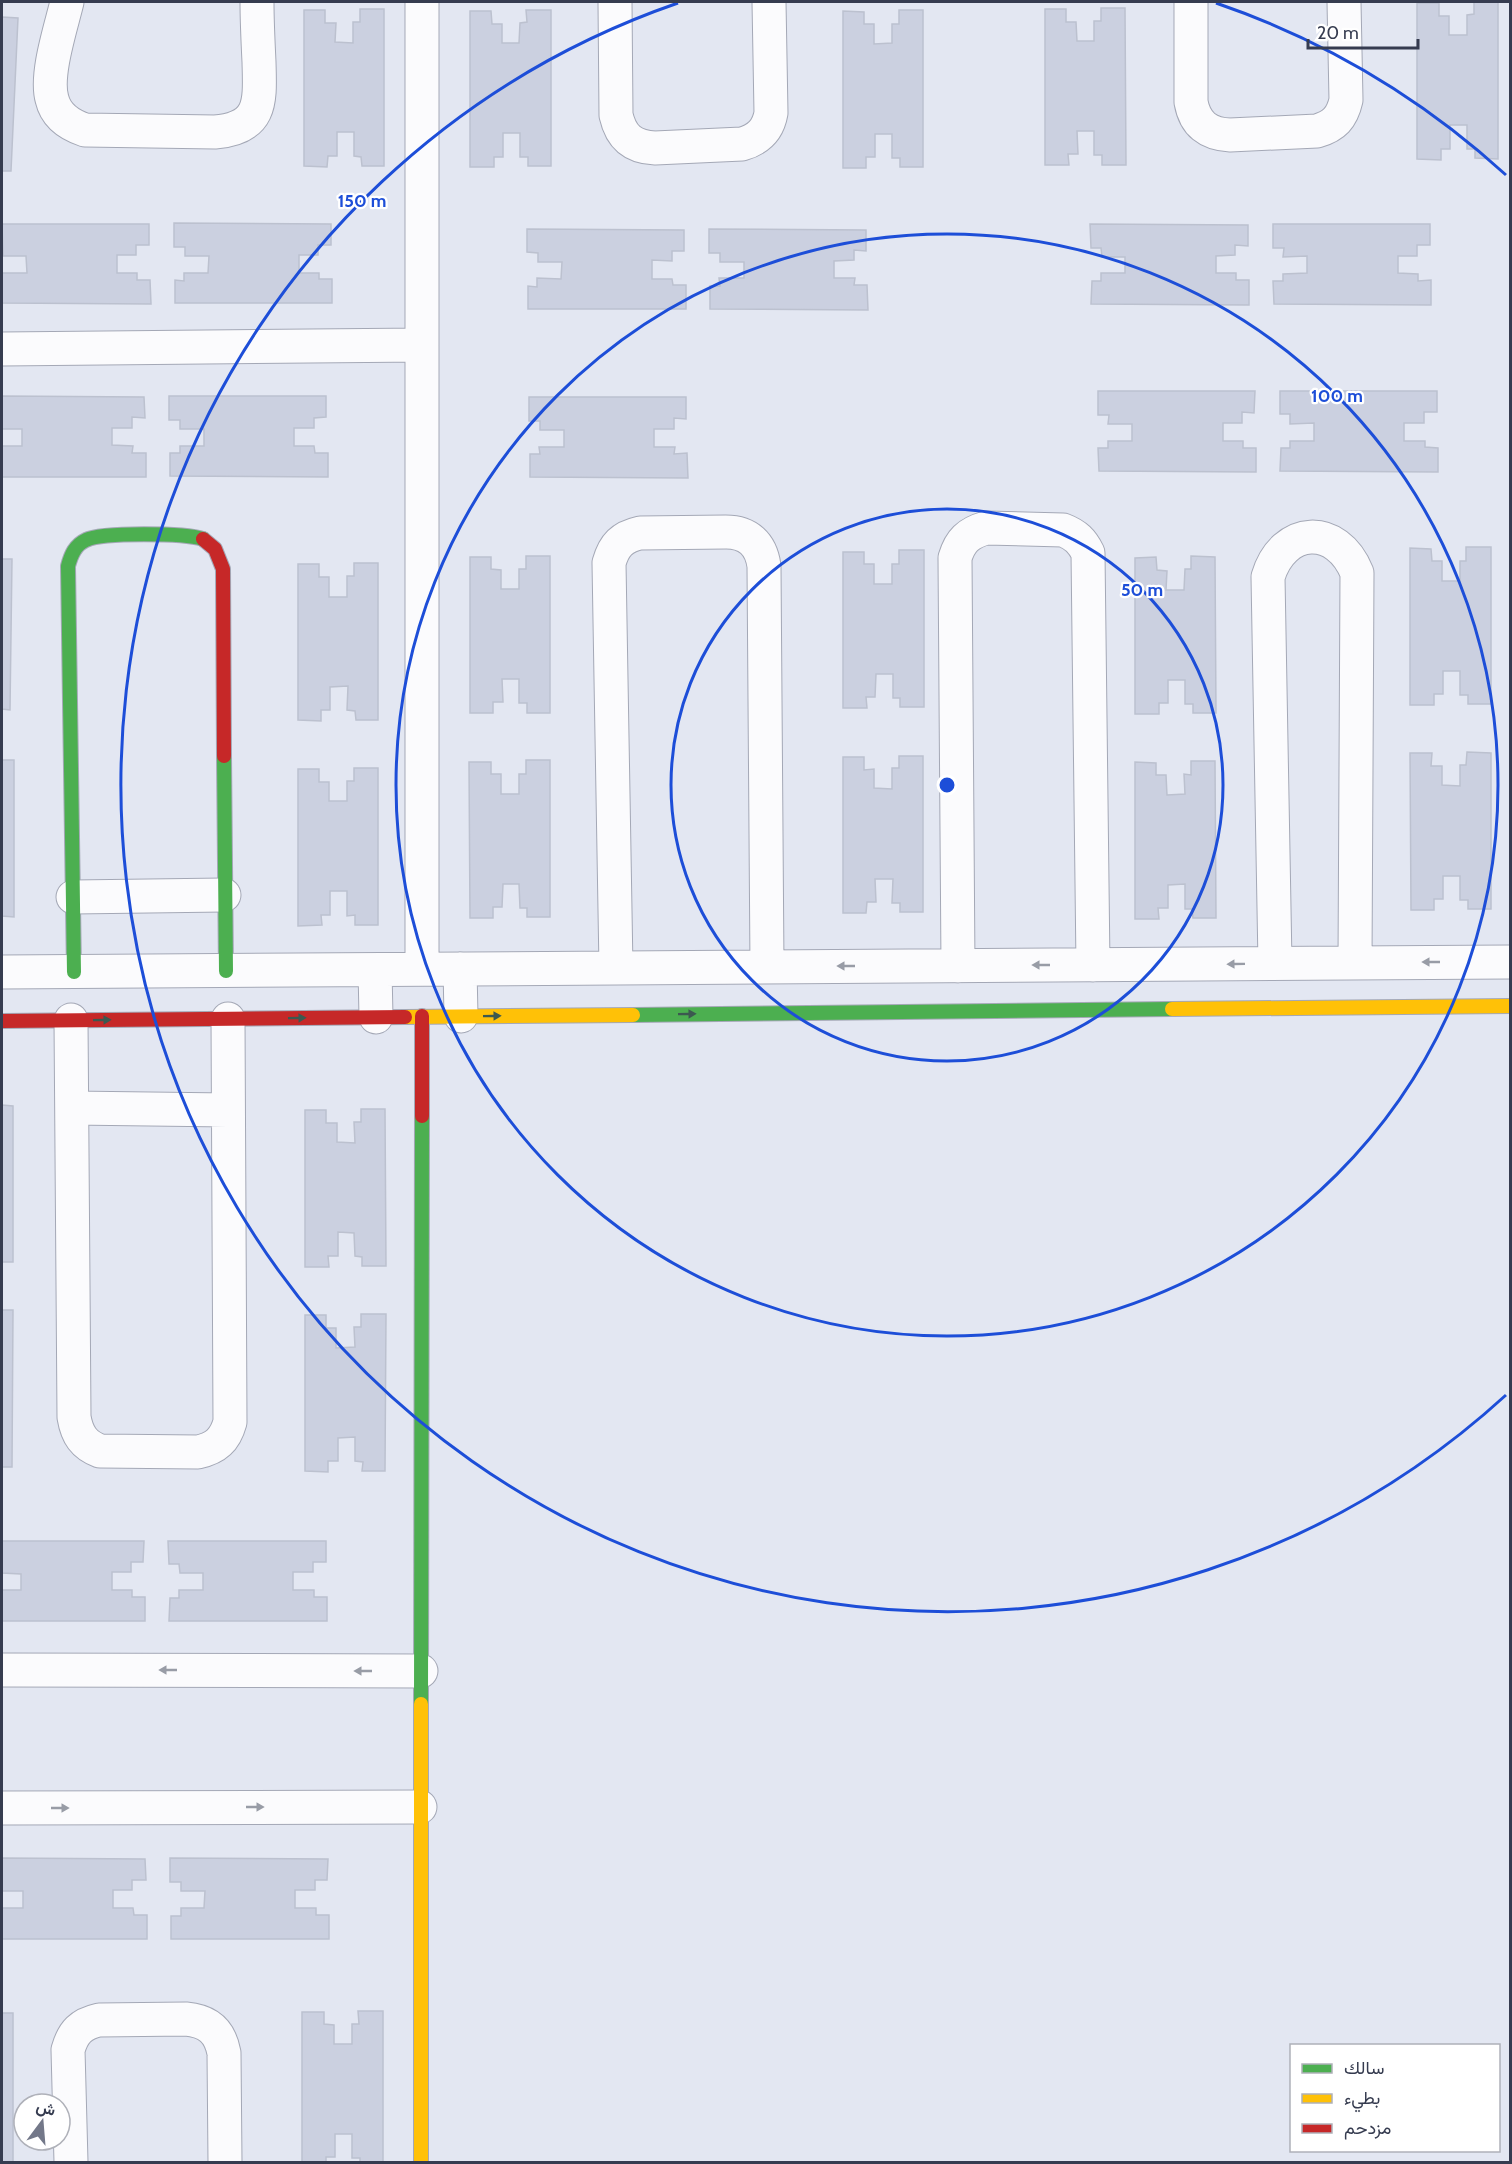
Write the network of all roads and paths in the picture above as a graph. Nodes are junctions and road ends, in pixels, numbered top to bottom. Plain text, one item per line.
1 (67, 2) edge
2 (257, 2) edge
3 (422, 2) edge
4 (615, 2) edge
5 (769, 2) edge
6 (1191, 2) edge
7 (1344, 2) edge
8 (422, 345) junction
9 (2, 349) edge
10 (224, 896) junction
11 (73, 897) junction
12 (1355, 962) junction
13 (1496, 962) edge
14 (1275, 963) junction
15 (1093, 965) junction
16 (958, 966) junction
17 (767, 967) junction
18 (616, 968) junction
19 (422, 969) junction
20 (460, 969) junction
21 (375, 970) junction
22 (226, 971) junction
23 (2, 972) edge
24 (74, 972) junction
25 (1496, 1006) edge
26 (422, 1016) junction
27 (461, 1016) junction
28 (376, 1017) junction
29 (228, 1018) junction
30 (71, 1020) junction
31 (2, 1021) edge
32 (72, 1108) junction
33 (228, 1110) junction
34 (2, 1670) edge
35 (421, 1671) junction
36 (420, 1807) junction
37 (2, 1808) edge
38 (71, 2163) edge
39 (225, 2163) edge
40 (421, 2163) edge

1 - 2 street
3 - 8 street
4 - 5 street
6 - 7 street
8 - 9 street
8 - 19 street
10 - 11 street
10 - 11 street
10 - 22 street
11 - 24 street
13 -> 12 street
12 - 14 street
12 - 14 street
13 - 25 street
14 -> 15 street
15 -> 16 street
15 - 16 street
16 -> 17 street
17 - 18 street
17 - 18 street
18 - 20 street
19 - 20 street
19 - 21 street
20 - 27 street
21 - 22 street
21 - 28 street
22 - 24 street
23 - 24 street
27 -> 25 street
26 - 27 street
26 - 28 street
26 - 35 street
29 -> 28 street
30 -> 29 street
29 - 33 street
30 - 31 street
30 - 32 street
32 - 33 street
32 - 33 street
35 -> 34 street
35 - 36 street
37 -> 36 street
36 - 40 street
38 - 39 street

